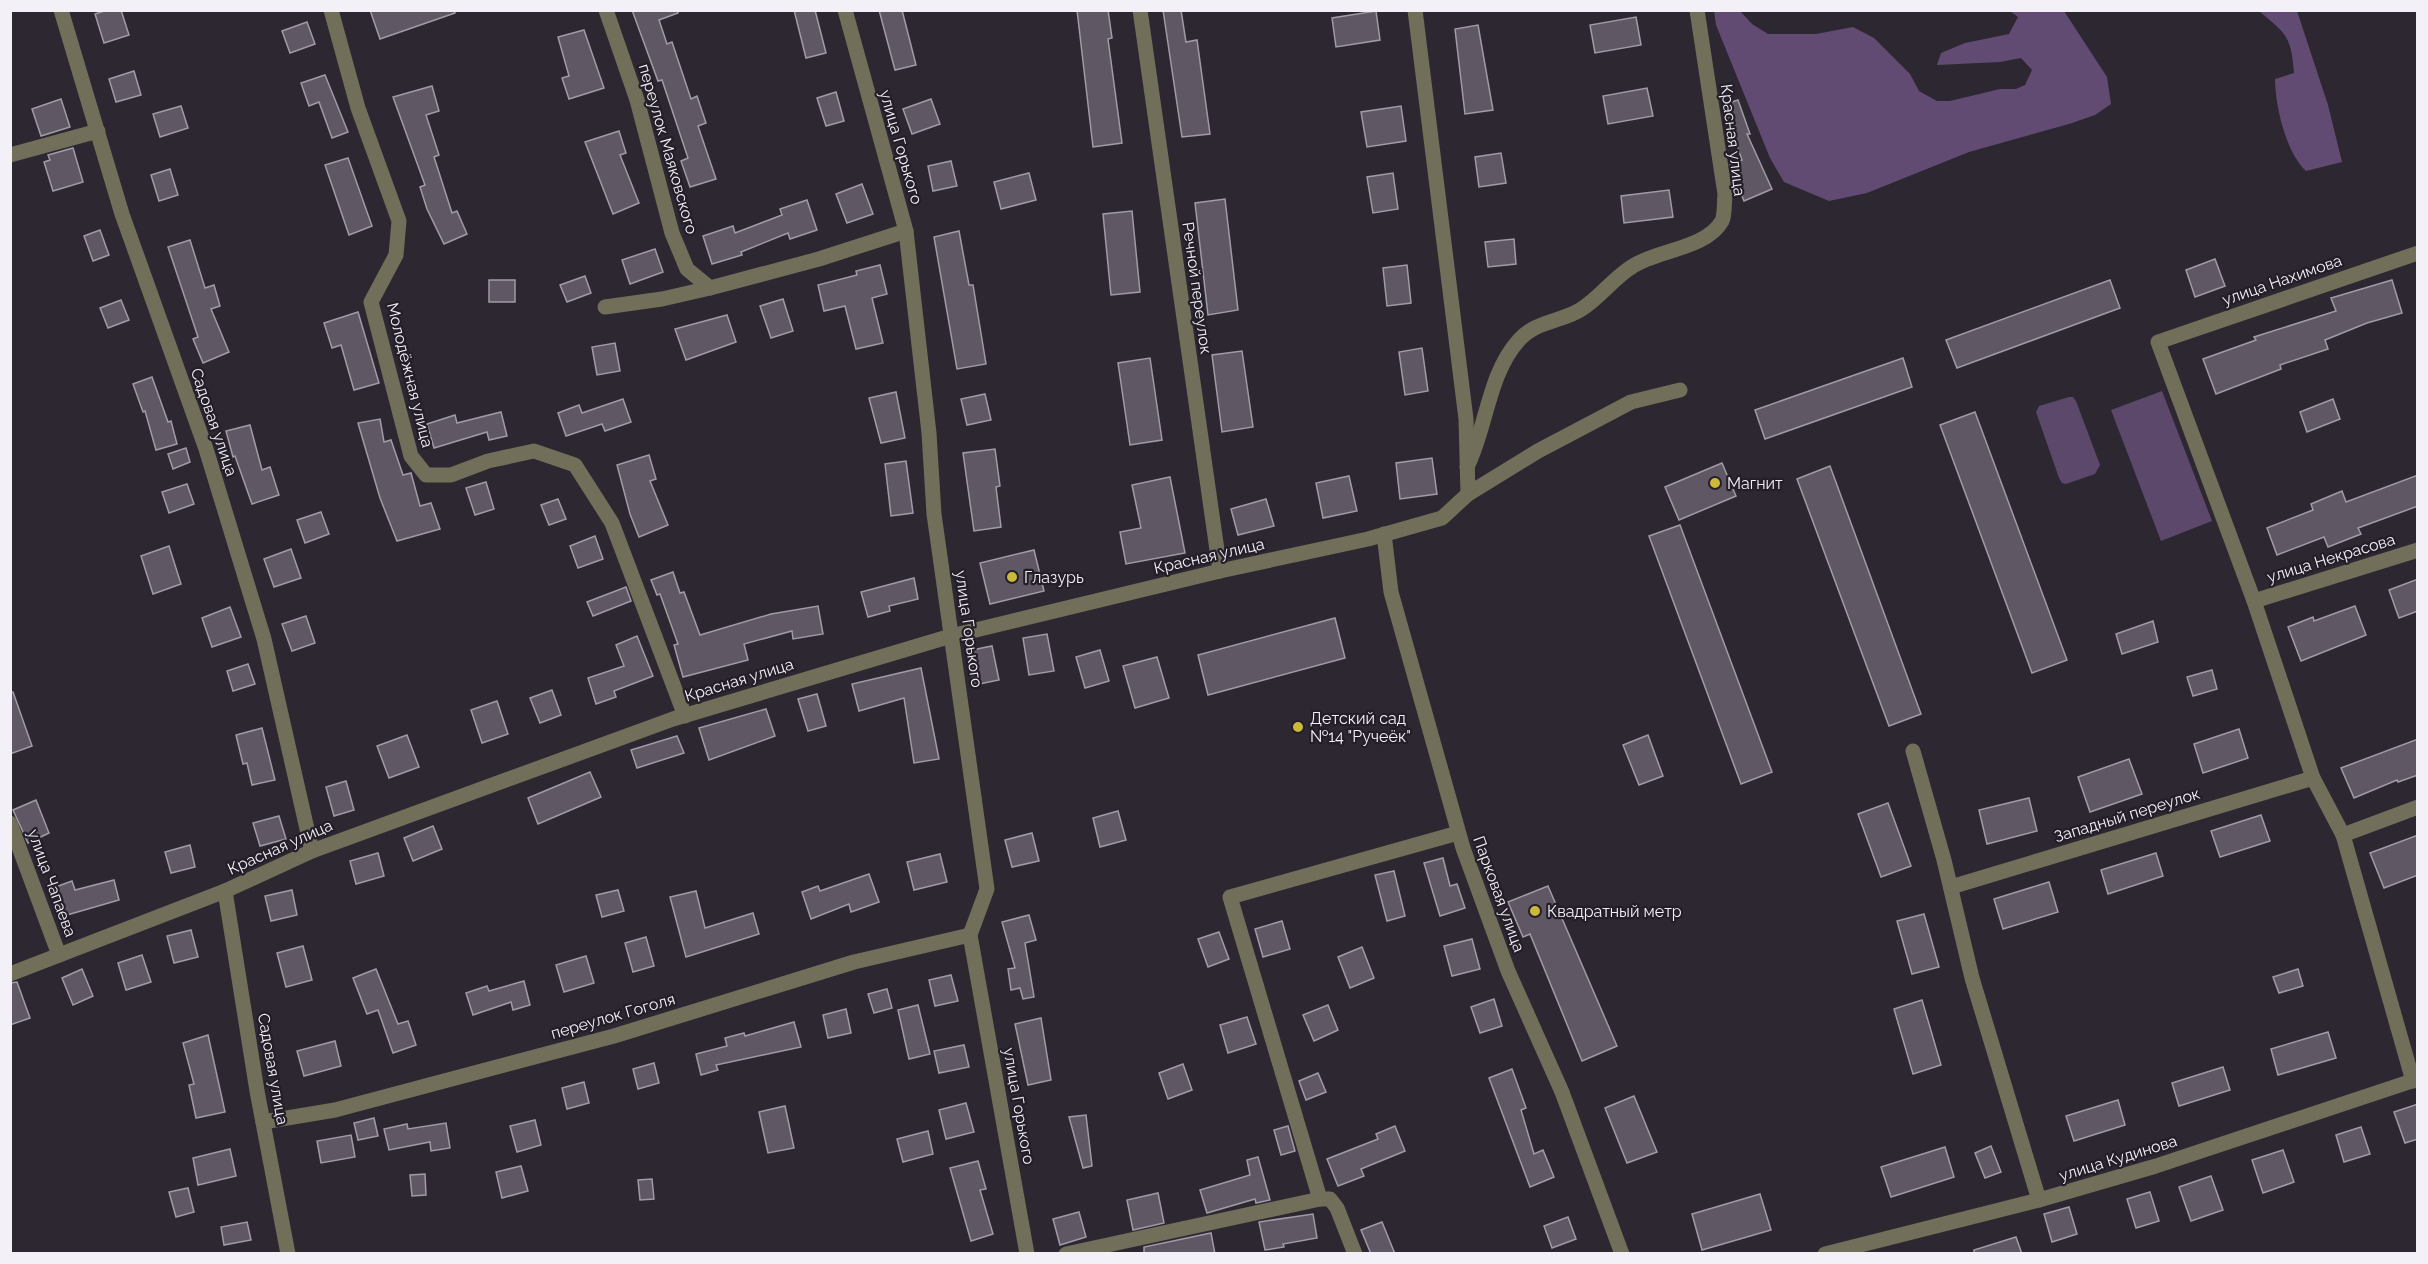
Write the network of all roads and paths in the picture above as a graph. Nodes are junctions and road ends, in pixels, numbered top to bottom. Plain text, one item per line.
1 (61, 10) edge
2 (331, 10) edge
3 (606, 10) edge
4 (844, 10) edge
5 (1140, 10) edge
6 (1414, 10) edge
7 (1697, 10) edge
8 (98, 131) junction
9 (10, 155) edge
10 (906, 231) junction
11 (2418, 253) edge
12 (710, 288) junction
13 (605, 307) dead end
14 (1680, 390) dead end
15 (1467, 467) junction
16 (1468, 494) junction
17 (1384, 534) junction
18 (2418, 550) edge
19 (1220, 571) junction
20 (2254, 601) junction
21 (951, 636) junction
22 (684, 716) junction
23 (1913, 751) dead end
24 (2313, 778) junction
25 (2418, 807) edge
26 (10, 823) edge
27 (1458, 833) junction
28 (2343, 835) junction
29 (312, 851) junction
30 (1951, 886) junction
31 (225, 891) junction
32 (970, 935) junction
33 (59, 955) junction
34 (10, 974) edge
35 (2416, 1080) edge
36 (263, 1122) junction
37 (1320, 1199) junction
38 (2039, 1200) junction
39 (288, 1254) edge
40 (1027, 1254) edge
41 (1066, 1254) edge
42 (1355, 1254) edge
43 (1622, 1254) edge
44 (1825, 1254) edge

1 - 8 street, Садовая улица
2 - 22 street, Молодёжная улица
3 - 12 street, переулок Маяковского
4 - 10 street, улица Горького
5 - 19 street, Речной переулок
6 - 15 street, Красная улица
7 - 15 street, Красная улица
8 - 9 street
8 - 29 street, Садовая улица
10 - 12 street
10 - 21 street, улица Горького
11 - 20 street, улица Нахимова
12 - 13 street
14 - 16 street
15 - 16 street, Красная улица
16 - 17 street, Красная улица
17 - 19 street, Красная улица
17 - 27 street, Парковая улица
18 - 20 street, улица Некрасова
19 - 21 street, Красная улица
20 - 24 street
21 - 22 street, Красная улица
21 - 32 street, улица Горького
22 - 29 street, Красная улица
23 - 30 street
24 - 28 street
24 - 30 street, Западный переулок
25 - 28 street
26 - 33 street, улица Чапаева
27 - 37 street
27 - 43 street, Парковая улица
28 - 35 street
29 - 31 street, Красная улица
30 - 38 street
31 - 33 street, Красная улица
31 - 36 street, Садовая улица
32 - 36 street, переулок Гоголя
32 - 40 street, улица Горького
33 - 34 street, Красная улица
35 - 38 street, улица Кудинова
36 - 39 street, Садовая улица
37 - 41 street
37 - 42 street
38 - 44 street, улица Кудинова

